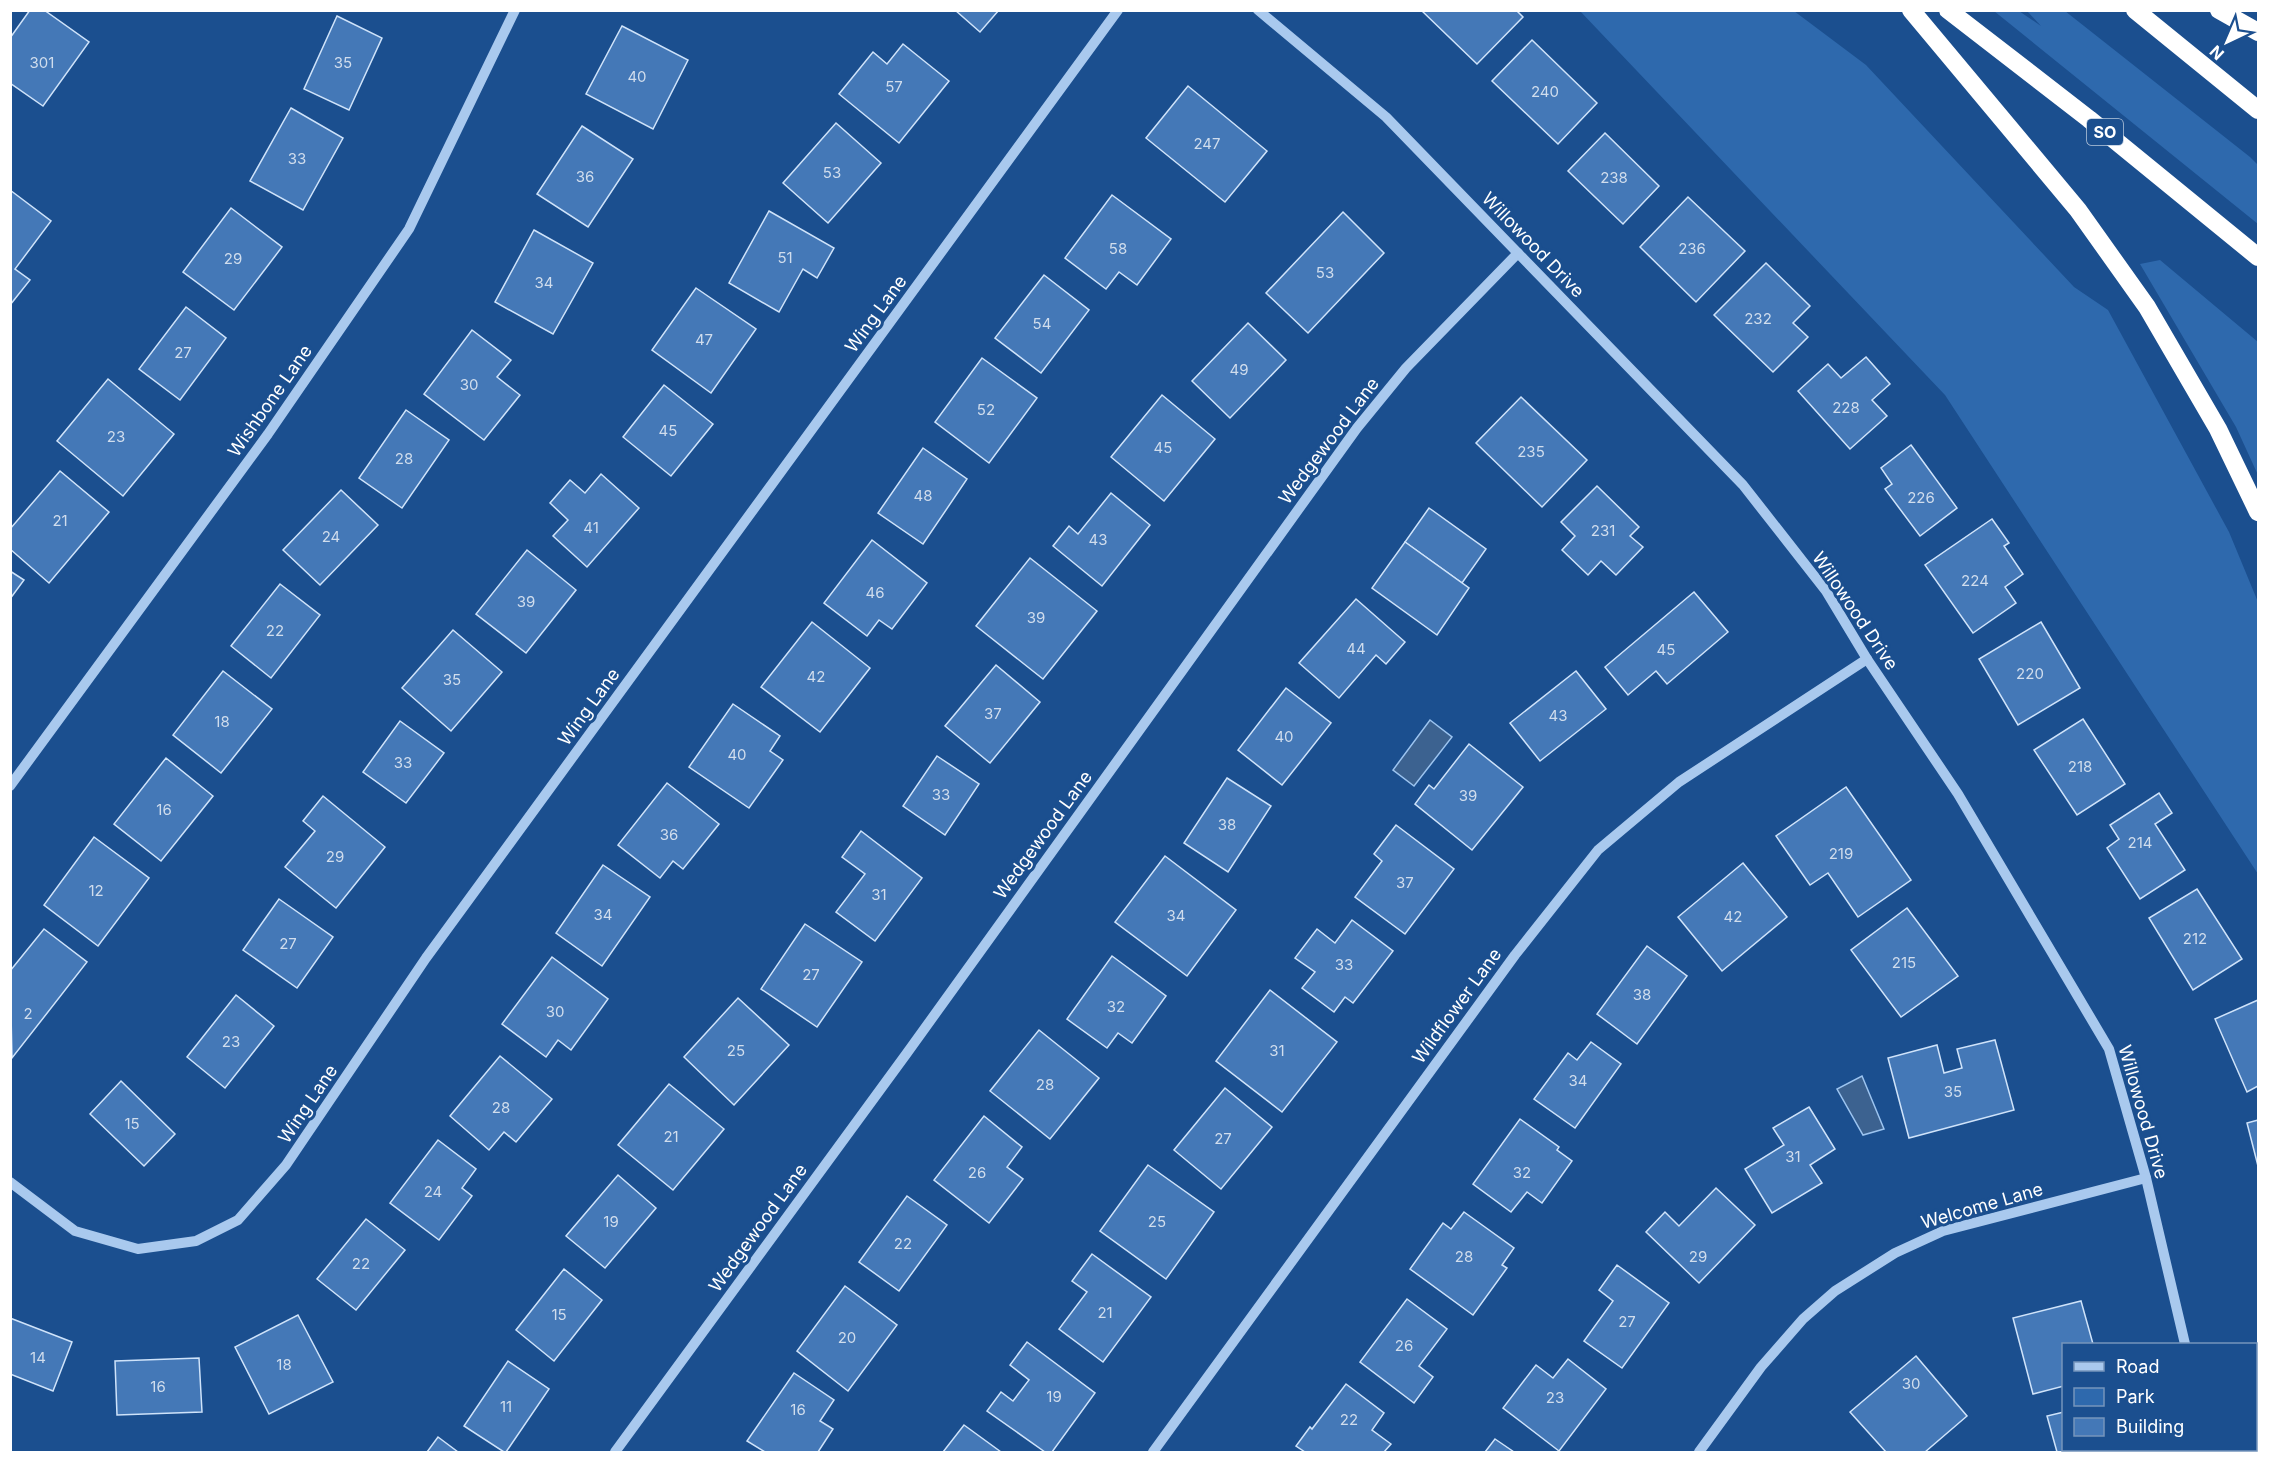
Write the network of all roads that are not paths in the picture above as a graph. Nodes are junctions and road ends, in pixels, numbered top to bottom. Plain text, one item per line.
1 (515, 10) edge
2 (1118, 10) edge
3 (1257, 10) edge
4 (1911, 10) edge
5 (1948, 10) edge
6 (2135, 10) edge
7 (2219, 10) edge
8 (2259, 32) edge
9 (2259, 110) edge
10 (1518, 253) junction
11 (2259, 257) edge
12 (2259, 512) edge
13 (1867, 659) junction
14 (10, 786) edge
15 (2146, 1178) junction
16 (10, 1182) edge
17 (2185, 1343) edge
18 (615, 1452) edge
19 (1153, 1452) edge
20 (1699, 1452) edge

1 - 14 street, Wishbone Lane
2 - 16 street, Wing Lane
3 - 10 street, Willowood Drive
4 - 12 highway
5 - 11 highway, SO
6 - 9 highway
7 - 8 highway
10 - 13 street, Willowood Drive
10 - 18 street, Wedgewood Lane
13 - 15 street, Willowood Drive
13 - 19 street, Wildflower Lane
15 - 17 street, Willowood Drive
15 - 20 street, Welcome Lane

